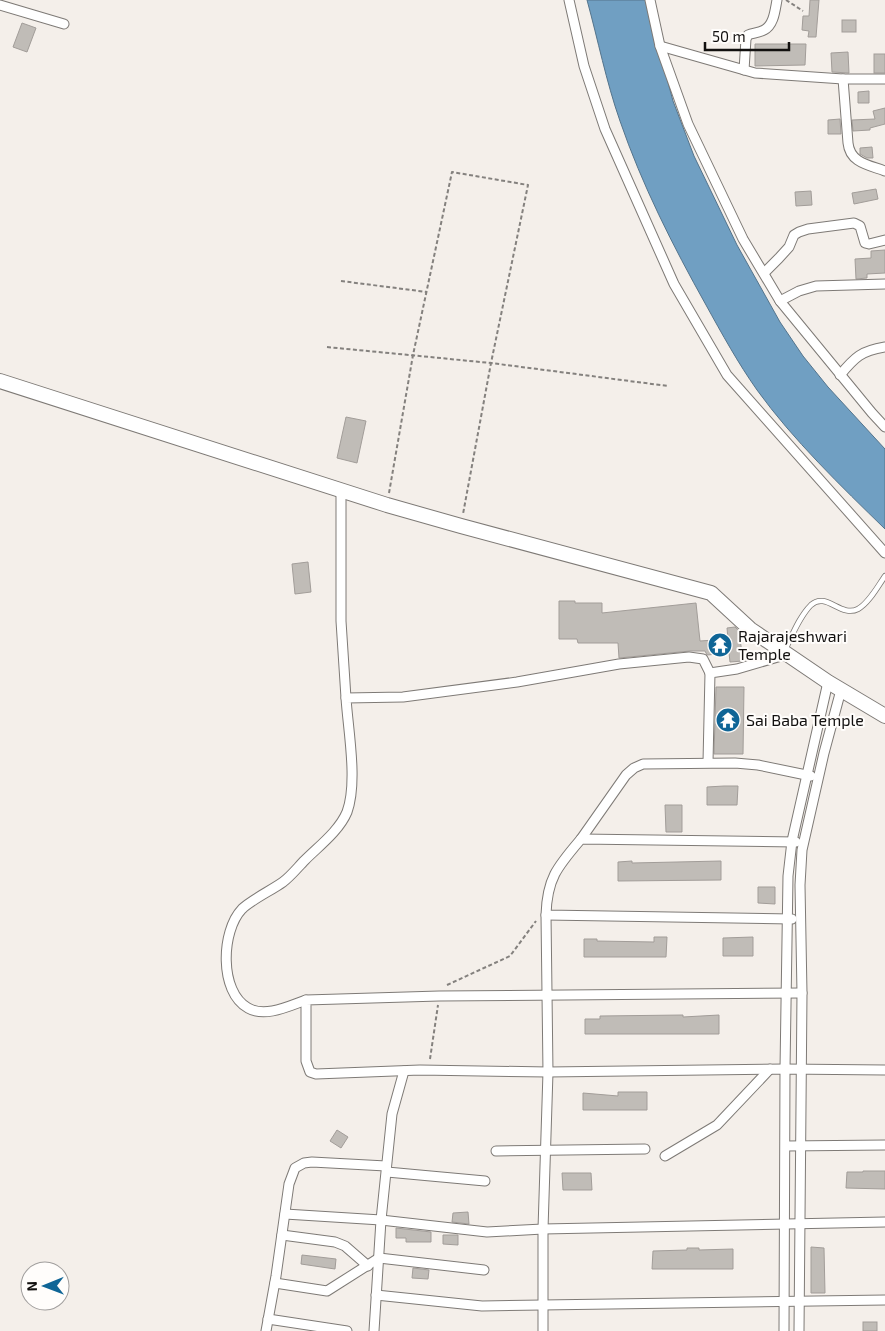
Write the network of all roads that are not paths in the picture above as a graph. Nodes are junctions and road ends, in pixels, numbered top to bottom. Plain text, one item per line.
1 (569, 0) edge
2 (650, 0) edge
3 (777, 0) edge
4 (0, 5) edge
5 (64, 24) dead end
6 (660, 46) junction
7 (744, 70) junction
8 (842, 79) junction
9 (885, 79) edge
10 (885, 171) edge
11 (885, 240) edge
12 (764, 273) junction
13 (885, 284) edge
14 (780, 301) junction
15 (885, 347) edge
16 (840, 375) junction
17 (0, 381) edge
18 (884, 423) edge
19 (341, 490) junction
20 (885, 553) edge
21 (885, 576) edge
22 (786, 653) junction
23 (710, 673) junction
24 (828, 682) junction
25 (841, 690) junction
26 (346, 698) junction
27 (885, 716) edge
28 (708, 762) junction
29 (806, 775) junction
30 (818, 778) junction
31 (581, 840) junction
32 (792, 842) junction
33 (804, 843) junction
34 (546, 911) junction
35 (787, 918) junction
36 (801, 919) junction
37 (787, 993) junction
38 (802, 993) junction
39 (547, 995) junction
40 (306, 1000) junction
41 (770, 1069) junction
42 (785, 1069) junction
43 (800, 1070) junction
44 (885, 1070) edge
45 (404, 1071) junction
46 (548, 1072) junction
47 (885, 1145) edge
48 (786, 1146) junction
49 (801, 1147) junction
50 (645, 1149) dead end
51 (547, 1150) junction
52 (496, 1151) dead end
53 (665, 1156) dead end
54 (386, 1169) junction
55 (485, 1181) dead end
56 (285, 1214) junction
57 (381, 1220) junction
58 (885, 1222) edge
59 (785, 1224) junction
60 (800, 1225) junction
61 (543, 1229) junction
62 (282, 1234) junction
63 (379, 1258) junction
64 (368, 1266) junction
65 (484, 1270) dead end
66 (275, 1283) junction
67 (376, 1295) junction
68 (885, 1300) edge
69 (785, 1301) junction
70 (800, 1301) junction
71 (543, 1304) junction
72 (268, 1319) junction
73 (266, 1331) edge
74 (347, 1331) edge
75 (374, 1331) edge
76 (543, 1331) edge
77 (784, 1331) edge
78 (799, 1331) edge

1 - 20 street
2 - 6 street
3 - 7 street
4 - 5 street
6 - 7 street
6 - 12 street
7 - 8 street
8 - 9 street
8 - 10 street
11 - 12 street
12 - 14 street
13 - 14 street
14 - 16 street
15 - 16 street
16 - 18 street
17 - 19 street
19 - 22 street
19 - 26 street
21 - 22 lane
22 - 23 street
22 - 24 street
23 - 26 street
23 - 28 street
24 - 25 street
24 - 29 street
25 - 27 street
25 - 30 street
26 - 40 street
28 - 29 street
28 - 31 street
29 - 30 street
29 - 32 street
30 - 33 street
31 - 32 street
31 - 34 street
32 - 33 street
32 - 35 street
33 - 36 street
34 - 35 street
34 - 39 street
35 - 36 street
35 - 37 street
36 - 38 street
37 - 38 street
37 - 39 street
37 - 42 street
38 - 43 street
39 - 40 street
39 - 46 street
40 - 45 street
41 - 42 street
41 - 46 street
41 - 53 street
42 - 43 street
42 - 48 street
43 - 44 street
43 - 49 street
45 - 46 street
45 - 54 street
46 - 51 street
47 - 49 street
48 - 49 street
48 - 59 street
49 - 60 street
50 - 51 street
51 - 52 street
51 - 61 street
54 - 55 street
54 - 56 street
54 - 57 street
56 - 57 street
56 - 62 street
57 - 61 street
57 - 63 street
58 - 60 street
59 - 60 street
59 - 61 street
59 - 69 street
60 - 70 street
61 - 71 street
62 - 64 street
62 - 66 street
63 - 64 street
63 - 65 street
63 - 67 street
64 - 66 street
66 - 72 street
67 - 71 street
67 - 75 street
68 - 70 street
69 - 70 street
69 - 71 street
69 - 77 street
70 - 78 street
71 - 76 street
72 - 73 street
72 - 74 street

